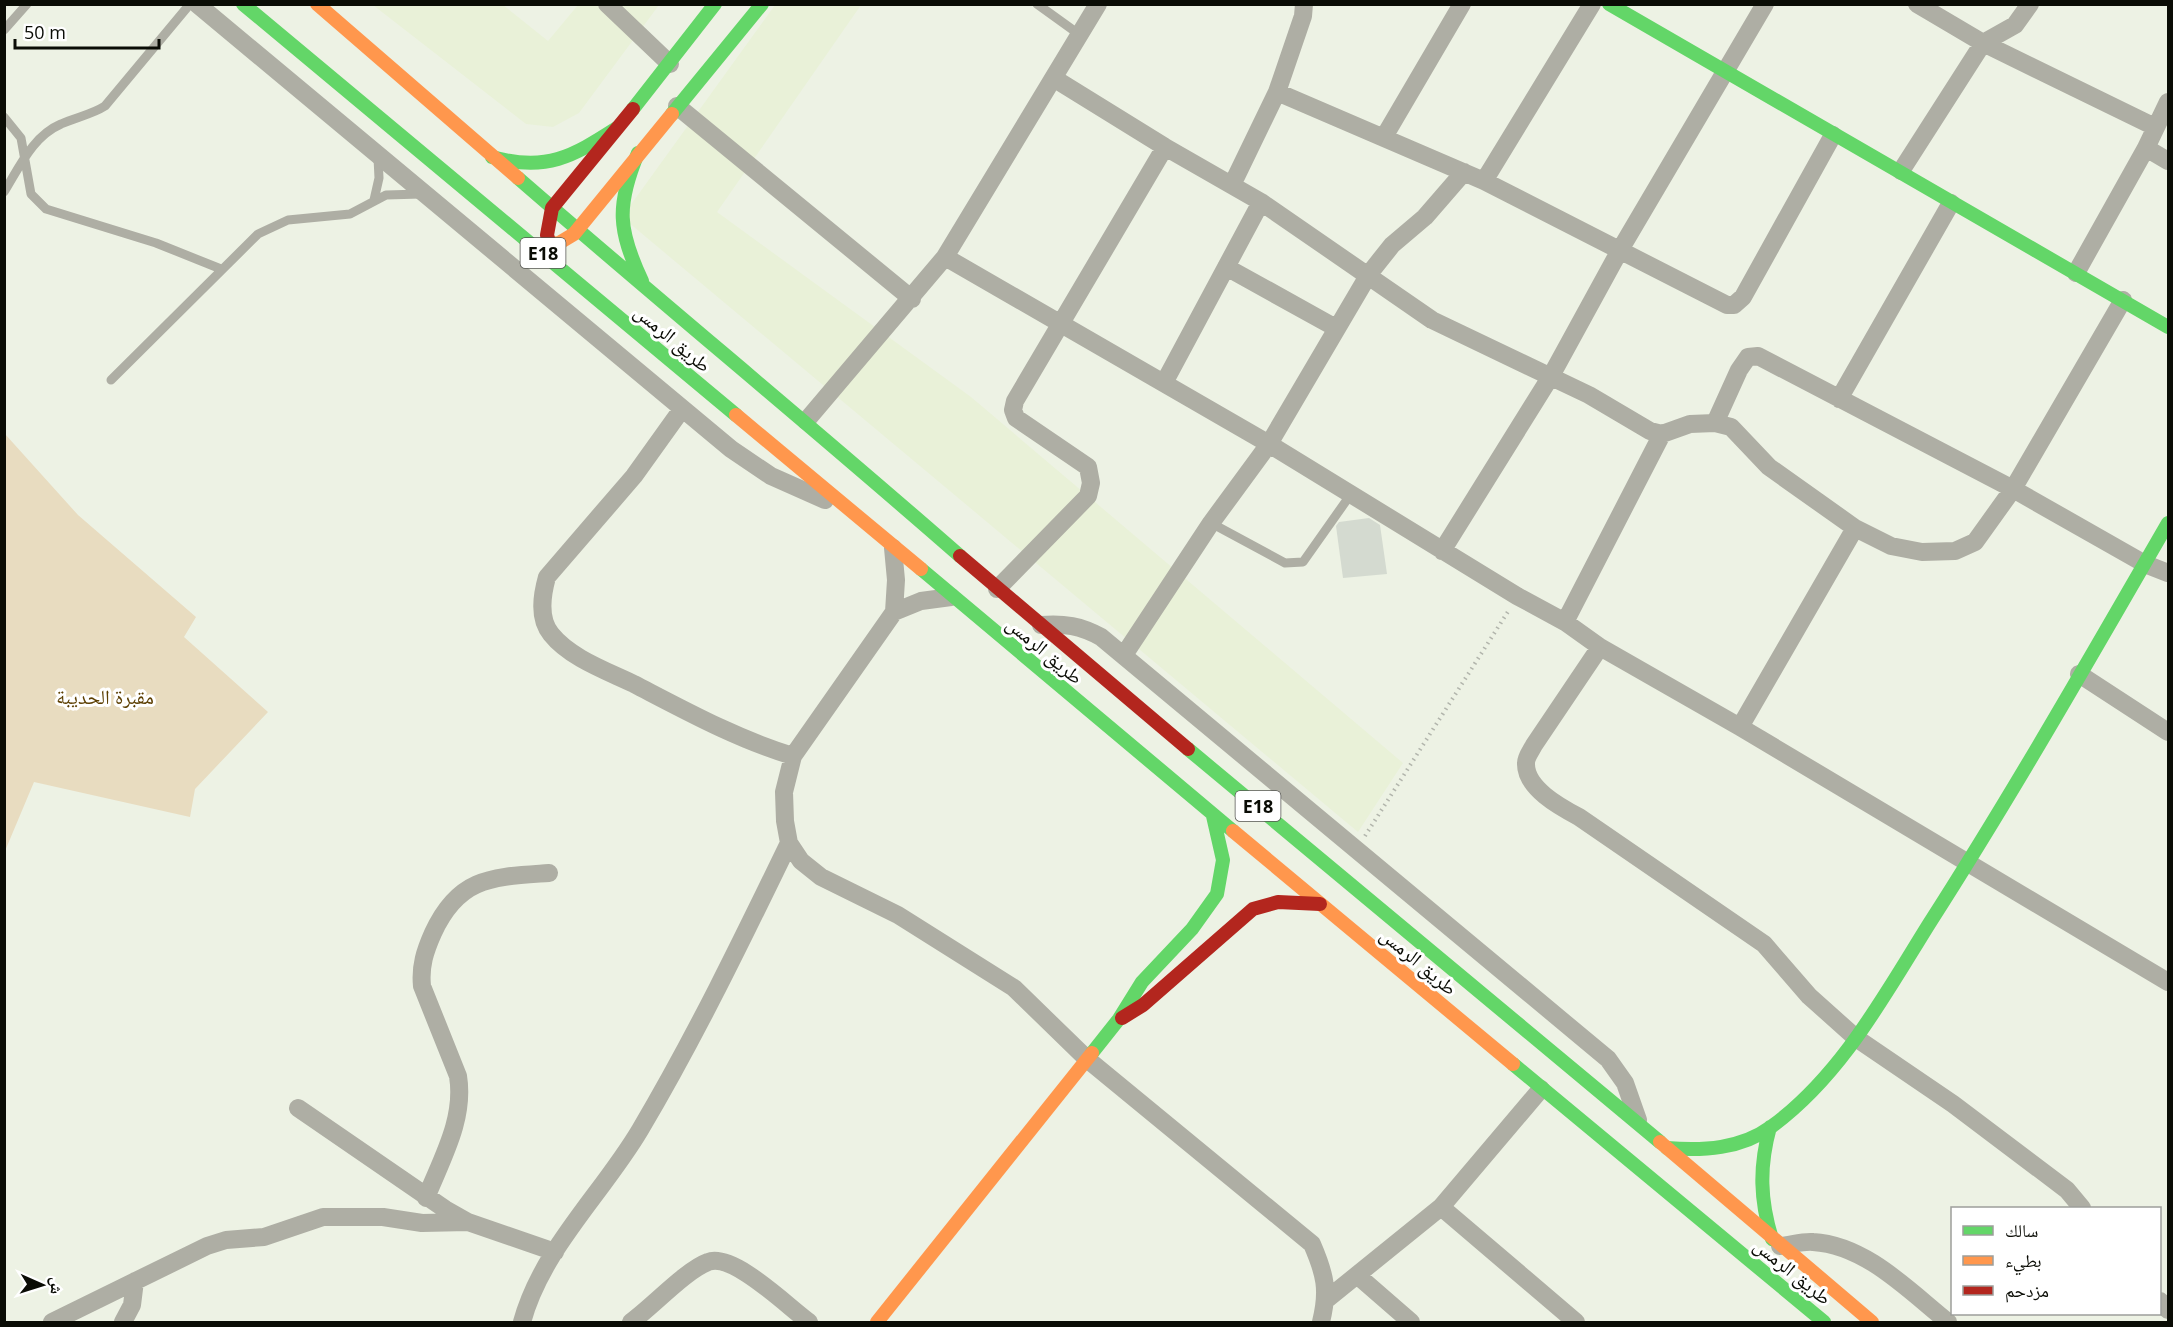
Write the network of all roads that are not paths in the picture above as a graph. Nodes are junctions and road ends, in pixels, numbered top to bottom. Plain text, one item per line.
1 (27, 4) edge
2 (190, 4) edge
3 (197, 4) edge
4 (243, 4) edge
5 (317, 4) edge
6 (607, 4) edge
7 (715, 4) edge
8 (762, 4) edge
9 (1037, 4) edge
10 (1098, 4) edge
11 (1304, 4) edge
12 (1462, 4) edge
13 (1592, 4) edge
14 (1609, 4) edge
15 (1765, 4) edge
16 (1917, 4) edge
17 (2030, 4) edge
18 (4, 30) edge
19 (1080, 34) junction
20 (1983, 43) junction
21 (670, 64) junction
22 (1724, 73) junction
23 (1055, 78) junction
24 (1277, 92) junction
25 (2169, 102) edge
26 (676, 106) junction
27 (4, 117) edge
28 (2155, 127) junction
29 (617, 128) junction
30 (1833, 135) junction
31 (1384, 137) junction
32 (1165, 147) junction
33 (2146, 148) junction
34 (638, 153) junction
35 (26, 155) junction
36 (377, 155) junction
37 (492, 157) junction
38 (2169, 161) edge
39 (1901, 171) junction
40 (1464, 172) junction
41 (1484, 181) junction
42 (1232, 185) junction
43 (4, 192) edge
44 (424, 194) junction
45 (374, 200) junction
46 (1262, 202) junction
47 (1952, 203) junction
48 (552, 208) junction
49 (577, 230) junction
50 (542, 246) junction
51 (1620, 250) junction
52 (945, 257) junction
53 (1226, 267) junction
54 (221, 269) junction
55 (2076, 273) junction
56 (1369, 274) junction
57 (645, 288) junction
58 (912, 299) junction
59 (2123, 300) junction
60 (1059, 323) junction
61 (2169, 327) edge
62 (1336, 328) junction
63 (1551, 376) junction
64 (111, 380) dead end
65 (1164, 383) junction
66 (1839, 399) junction
67 (682, 409) junction
68 (806, 420) junction
69 (1715, 423) junction
70 (1662, 434) junction
71 (1269, 444) junction
72 (2013, 489) junction
73 (1351, 494) junction
74 (841, 504) junction
75 (1210, 522) junction
76 (2169, 523) edge
77 (1855, 528) junction
78 (893, 548) junction
79 (1442, 550) junction
80 (2145, 564) junction
81 (2169, 573) edge
82 (997, 589) junction
83 (951, 597) junction
84 (894, 612) junction
85 (1565, 622) junction
86 (1040, 625) junction
87 (1600, 647) junction
88 (1124, 655) junction
89 (2079, 674) junction
90 (1740, 727) junction
91 (2169, 732) edge
92 (793, 756) junction
93 (1213, 816) junction
94 (789, 843) junction
95 (1968, 864) junction
96 (549, 873) dead end
97 (1320, 904) junction
98 (2169, 982) edge
99 (1119, 1019) junction
100 (1856, 1038) junction
101 (1087, 1059) junction
102 (1541, 1089) junction
103 (298, 1108) dead end
104 (1640, 1125) junction
105 (1770, 1127) junction
106 (1667, 1148) junction
107 (426, 1197) junction
108 (1441, 1207) junction
109 (2080, 1207) edge
110 (468, 1222) junction
111 (1776, 1243) junction
112 (555, 1252) junction
113 (1358, 1276) junction
114 (135, 1281) junction
115 (1326, 1300) junction
116 (52, 1323) edge
117 (123, 1323) edge
118 (522, 1323) edge
119 (631, 1323) edge
120 (809, 1323) edge
121 (877, 1323) edge
122 (1321, 1323) edge
123 (1411, 1323) edge
124 (1576, 1323) edge
125 (1824, 1323) edge
126 (1872, 1323) edge
127 (1948, 1323) edge

1 - 18 lane
2 - 35 lane
3 - 36 street
4 - 50 main road, طريق الرمس / E18
5 - 37 main road, طريق الرمس / E18
6 - 21 street
7 - 21 main road
8 - 26 main road
9 - 19 lane
10 - 19 street
11 - 24 street
12 - 31 street
13 - 41 street
14 - 22 main road
15 - 22 street
16 - 20 street
17 - 20 street
19 - 23 street
20 - 28 street
20 - 39 street
21 - 29 main road
22 - 30 main road
22 - 51 street
23 - 32 street
23 - 52 street
24 - 31 street
24 - 42 street
25 - 28 street
26 - 34 main road
26 - 58 street
27 - 35 lane
28 - 33 street
29 - 37 main road
29 - 48 main road
30 - 39 main road
30 - 51 street
31 - 40 street
32 - 42 street
32 - 60 street
33 - 38 street
33 - 55 street
34 - 49 main road
34 - 57 main road
35 - 43 lane
35 - 54 lane
36 - 44 street
36 - 45 lane
37 - 48 main road, طريق الرمس / E18
39 - 47 main road
40 - 41 street
40 - 56 street
41 - 51 street
42 - 46 street
44 - 45 lane
44 - 67 street
45 - 54 lane
46 - 53 street
46 - 56 street
47 - 55 main road
47 - 66 street
48 - 49 main road, طريق الرمس / E18
48 - 50 main road
49 - 50 main road
49 - 57 main road, طريق الرمس / E18
50 - 74 main road, طريق الرمس / E18
51 - 63 street
52 - 58 street
52 - 60 street
53 - 62 street
53 - 65 street
54 - 64 lane
55 - 59 main road
56 - 62 street
56 - 63 street
57 - 68 main road, طريق الرمس / E18
58 - 68 street
59 - 61 main road
59 - 72 street
60 - 65 street
60 - 82 street
62 - 71 street
63 - 70 street
63 - 79 street
65 - 71 street
66 - 69 street
66 - 72 street
67 - 74 street
67 - 92 street
68 - 82 main road, طريق الرمس / E18
69 - 70 street
69 - 77 street
70 - 85 street
71 - 73 street
71 - 75 street
72 - 77 street
72 - 80 street
73 - 75 lane
73 - 79 street
74 - 78 main road, طريق الرمس / E18
75 - 88 street
76 - 80 main road
77 - 90 street
78 - 83 main road, طريق الرمس / E18
78 - 84 street
79 - 85 street
80 - 81 street
80 - 89 main road
82 - 86 main road, طريق الرمس / E18
83 - 84 street
83 - 93 main road, طريق الرمس / E18
84 - 92 street
85 - 87 street
86 - 88 street
86 - 104 main road, طريق الرمس / E18
87 - 90 street
87 - 100 street
88 - 104 street
89 - 91 street
89 - 95 main road
90 - 95 street
92 - 94 street
93 - 97 main road, طريق الرمس / E18
93 - 99 main road
94 - 101 street
94 - 112 street
95 - 98 street
95 - 100 main road
96 - 107 street
97 - 99 main road
97 - 102 main road, طريق الرمس / E18
99 - 101 main road
100 - 105 main road
100 - 109 street
101 - 115 street
101 - 121 main road
102 - 108 street
102 - 125 main road, طريق الرمس / E18
103 - 107 street
104 - 106 main road, طريق الرمس / E18
105 - 106 main road
105 - 111 main road
106 - 111 main road, طريق الرمس / E18
107 - 110 street
108 - 113 street
108 - 124 street
110 - 112 street
110 - 114 street
111 - 126 main road, طريق الرمس / E18
111 - 127 street
112 - 118 street
113 - 115 street
113 - 123 street
114 - 116 street
114 - 117 street
115 - 122 street
119 - 120 street

